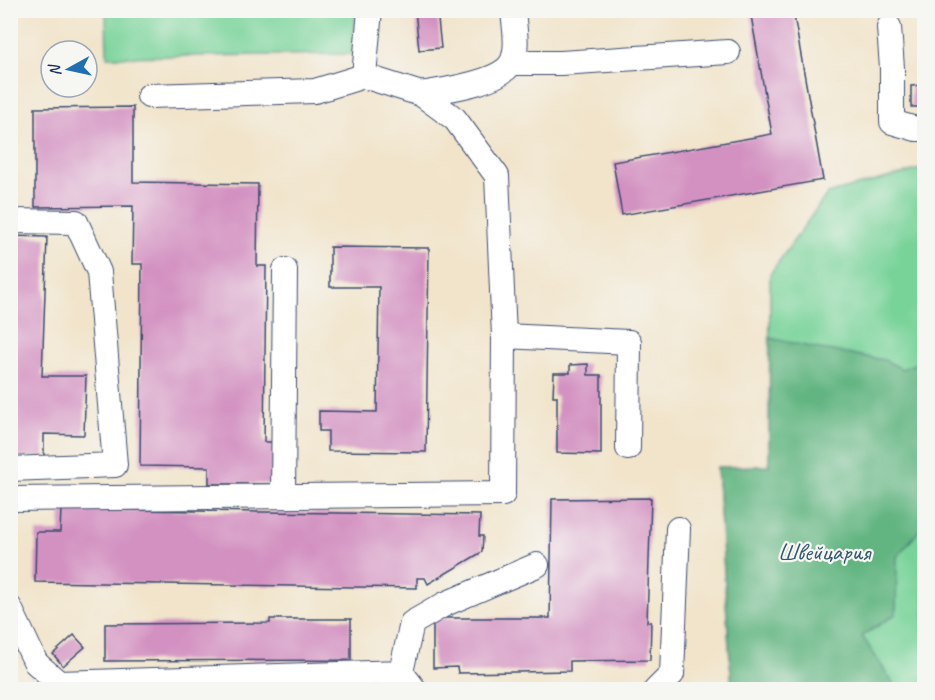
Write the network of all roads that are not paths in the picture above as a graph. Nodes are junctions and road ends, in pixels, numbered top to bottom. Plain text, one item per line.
1 (370, 10) edge
2 (513, 10) edge
3 (889, 27) dead end
4 (728, 52) dead end
5 (512, 63) junction
6 (364, 76) junction
7 (421, 94) junction
8 (149, 96) dead end
9 (924, 129) edge
10 (10, 221) edge
11 (285, 270) dead end
12 (504, 336) junction
13 (628, 448) dead end
14 (10, 469) edge
15 (283, 496) junction
16 (10, 499) edge
17 (678, 529) dead end
18 (537, 565) dead end
19 (10, 609) edge
20 (408, 681) edge
21 (60, 686) edge
22 (656, 690) edge

1 - 6 lane
2 - 5 lane
3 - 9 lane
4 - 5 lane
5 - 7 lane
6 - 7 lane
6 - 8 lane
7 - 12 lane
10 - 14 lane
11 - 15 lane
12 - 13 lane
12 - 15 lane
15 - 16 lane
17 - 22 lane
18 - 20 lane
19 - 21 lane
20 - 21 lane

